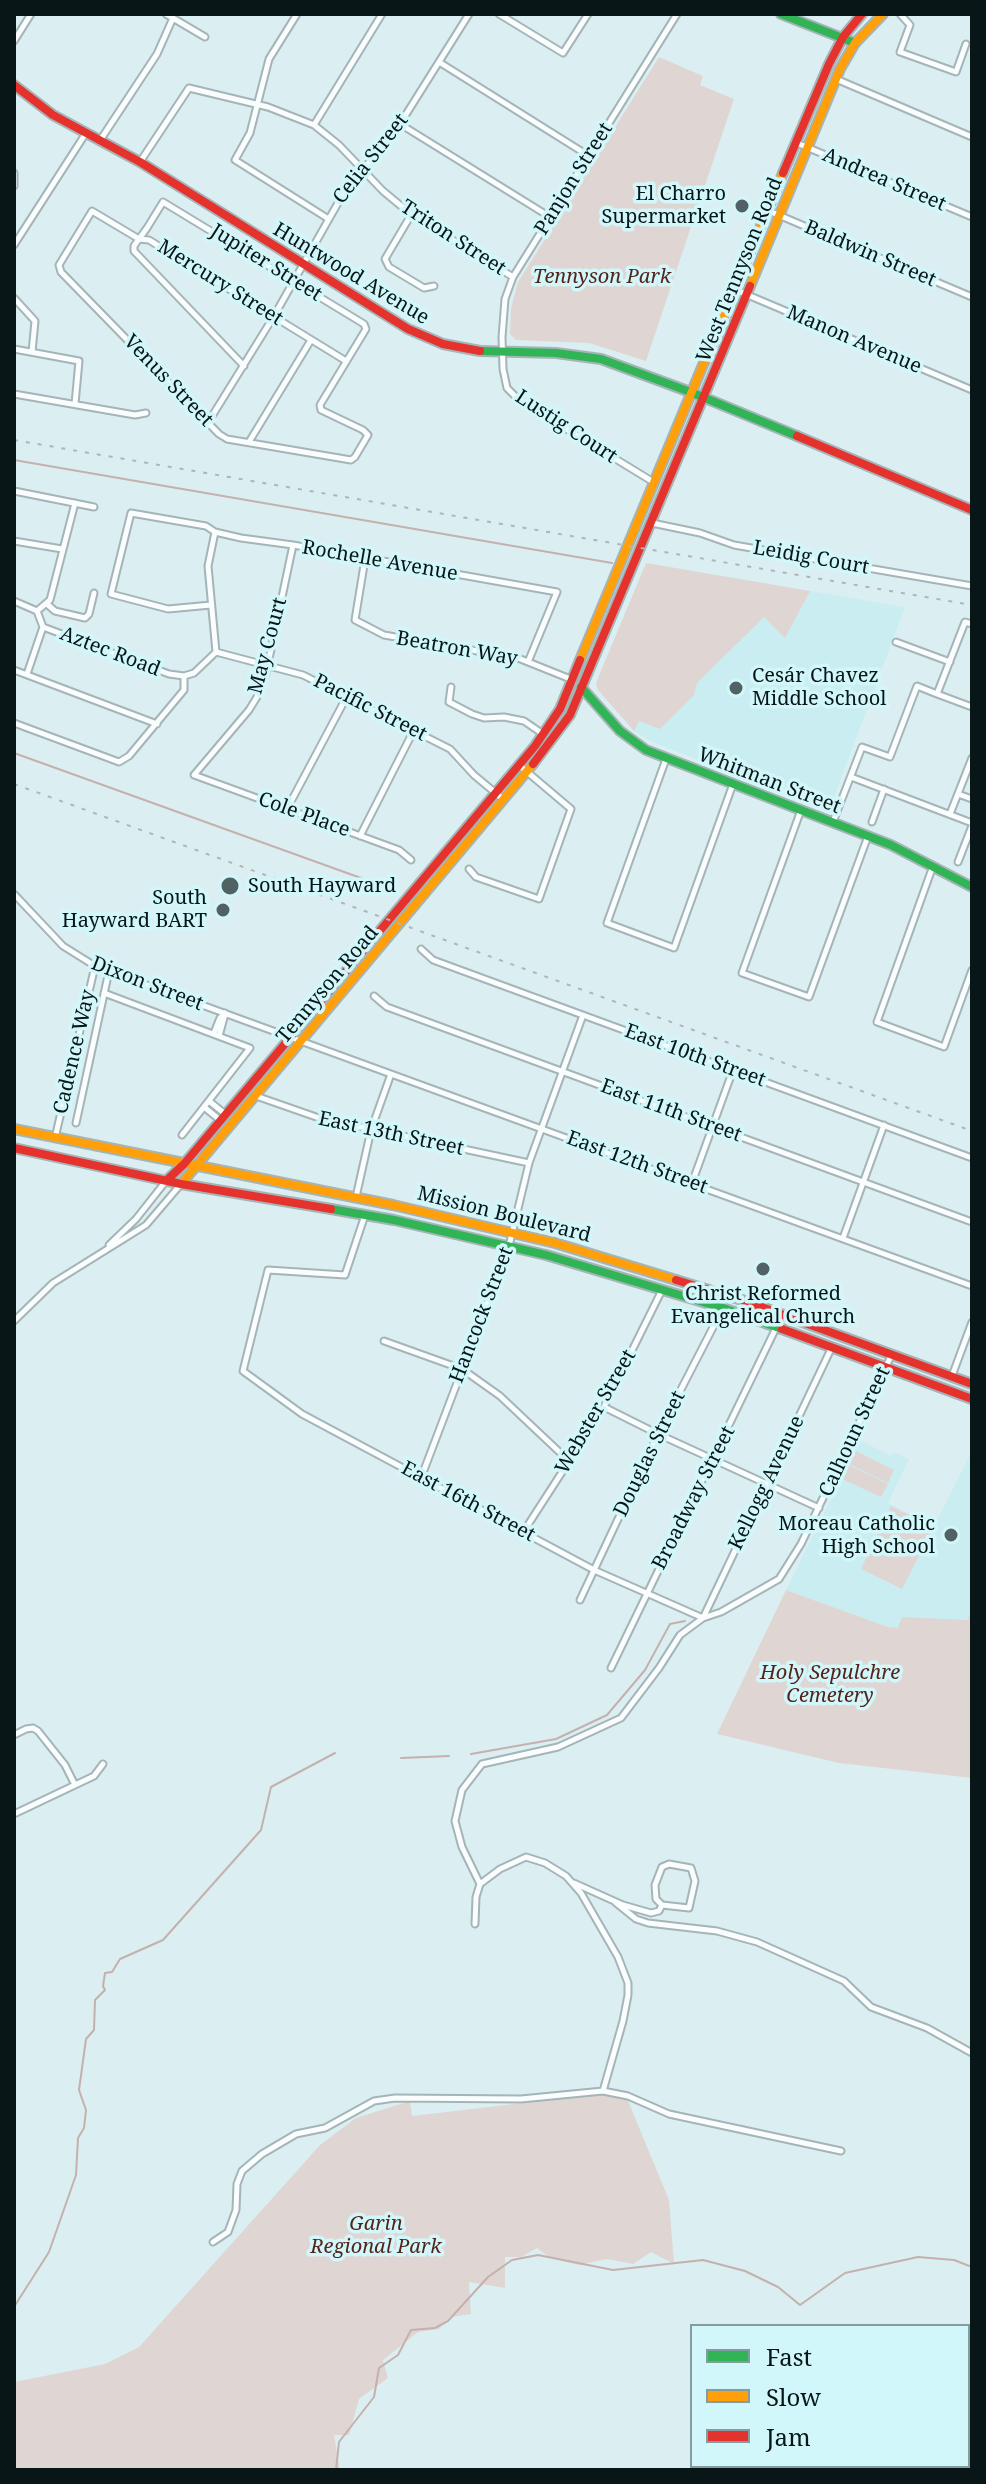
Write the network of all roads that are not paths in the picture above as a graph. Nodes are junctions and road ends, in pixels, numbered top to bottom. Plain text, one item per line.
1 (31, 14) edge
2 (166, 14) edge
3 (297, 14) edge
4 (382, 14) edge
5 (469, 14) edge
6 (499, 14) edge
7 (588, 14) edge
8 (677, 14) edge
9 (781, 14) edge
10 (862, 14) edge
11 (883, 14) edge
12 (900, 14) edge
13 (173, 18) junction
14 (205, 37) dead end
15 (843, 37) junction
16 (14, 41) edge
17 (855, 43) junction
18 (966, 44) dead end
19 (439, 62) junction
20 (836, 79) junction
21 (14, 85) edge
22 (258, 104) junction
23 (400, 124) junction
24 (314, 125) junction
25 (86, 133) junction
26 (972, 137) edge
27 (101, 139) junction
28 (797, 143) junction
29 (808, 147) junction
30 (589, 156) junction
31 (140, 162) junction
32 (362, 169) junction
33 (14, 173) edge
34 (14, 186) edge
35 (769, 211) junction
36 (412, 215) junction
37 (779, 215) junction
38 (550, 217) junction
39 (972, 217) edge
40 (327, 218) junction
41 (139, 239) junction
42 (14, 245) edge
43 (59, 265) joint
44 (302, 265) junction
45 (513, 277) junction
46 (295, 280) junction
47 (434, 286) dead end
48 (736, 290) junction
49 (747, 294) junction
50 (972, 297) edge
51 (14, 298) edge
52 (274, 316) junction
53 (311, 340) junction
54 (14, 349) edge
55 (32, 352) junction
56 (503, 353) junction
57 (346, 361) junction
58 (244, 366) junction
59 (972, 390) edge
60 (693, 393) junction
61 (14, 394) edge
62 (704, 398) junction
63 (75, 404) junction
64 (146, 413) dead end
65 (209, 421) junction
66 (249, 442) junction
67 (656, 483) junction
68 (14, 491) edge
69 (75, 503) junction
70 (94, 507) dead end
71 (972, 510) edge
72 (652, 523) junction
73 (215, 532) junction
74 (14, 541) edge
75 (293, 545) junction
76 (630, 546) joint
77 (642, 548) joint
78 (62, 549) junction
79 (365, 559) junction
80 (972, 586) edge
81 (94, 593) dead end
82 (14, 601) edge
83 (47, 604) junction
84 (211, 605) junction
85 (37, 611) junction
86 (972, 624) edge
87 (43, 627) junction
88 (896, 642) dead end
89 (216, 652) junction
90 (528, 662) junction
91 (950, 662) junction
92 (267, 664) junction
93 (14, 670) edge
94 (27, 674) junction
95 (184, 676) junction
96 (573, 680) junction
97 (451, 687) dead end
98 (582, 688) junction
99 (937, 694) junction
100 (346, 698) junction
101 (972, 707) edge
102 (14, 723) edge
103 (157, 724) junction
104 (414, 730) junction
105 (543, 735) junction
106 (972, 758) edge
107 (666, 759) junction
108 (519, 765) junction
109 (527, 772) junction
110 (194, 775) joint
111 (851, 777) junction
112 (733, 784) junction
113 (884, 789) junction
114 (495, 793) junction
115 (958, 794) junction
116 (972, 799) edge
117 (504, 800) junction
118 (287, 809) junction
119 (801, 810) junction
120 (950, 814) junction
121 (833, 822) junction
122 (872, 822) dead end
123 (972, 824) edge
124 (360, 836) junction
125 (868, 836) junction
126 (411, 860) dead end
127 (958, 862) dead end
128 (933, 866) junction
129 (469, 869) dead end
130 (972, 887) edge
131 (14, 894) edge
132 (421, 949) dead end
133 (95, 966) junction
134 (972, 970) edge
135 (109, 971) junction
136 (104, 993) junction
137 (374, 996) dead end
138 (225, 1013) junction
139 (583, 1015) junction
140 (216, 1034) junction
141 (290, 1036) junction
142 (302, 1040) junction
143 (733, 1070) junction
144 (562, 1072) junction
145 (391, 1074) junction
146 (256, 1096) junction
147 (209, 1101) junction
148 (204, 1107) junction
149 (222, 1117) junction
150 (76, 1123) dead end
151 (884, 1125) junction
152 (713, 1126) junction
153 (14, 1129) edge
154 (541, 1129) junction
155 (371, 1130) junction
156 (182, 1135) dead end
157 (55, 1138) junction
158 (14, 1148) edge
159 (972, 1158) edge
160 (529, 1163) junction
161 (184, 1164) junction
162 (197, 1167) junction
163 (167, 1180) junction
164 (864, 1181) junction
165 (692, 1183) junction
166 (181, 1184) junction
167 (356, 1197) junction
168 (365, 1215) junction
169 (972, 1222) edge
170 (513, 1232) junction
171 (843, 1238) junction
172 (509, 1246) junction
173 (102, 1251) junction
174 (972, 1286) edge
175 (662, 1289) junction
176 (723, 1308) junction
177 (14, 1321) edge
178 (972, 1322) edge
179 (777, 1327) junction
180 (384, 1341) dead end
181 (832, 1348) junction
182 (892, 1354) junction
183 (886, 1367) junction
184 (462, 1369) junction
185 (952, 1376) junction
186 (972, 1384) edge
187 (972, 1399) edge
188 (604, 1407) junction
189 (658, 1434) junction
190 (714, 1460) junction
191 (570, 1462) junction
192 (421, 1478) junction
193 (767, 1484) junction
194 (819, 1508) junction
195 (524, 1531) junction
196 (594, 1570) junction
197 (647, 1591) junction
198 (580, 1600) dead end
199 (703, 1618) junction
200 (611, 1668) dead end
201 (14, 1735) edge
202 (103, 1764) dead end
203 (75, 1785) junction
204 (14, 1814) edge
205 (570, 1880) junction
206 (480, 1884) junction
207 (615, 1902) junction
208 (662, 1905) junction
209 (475, 1924) dead end
210 (972, 2053) edge
211 (603, 2091) junction
212 (841, 2151) dead end
213 (213, 2242) dead end

1 - 16 street
2 - 13 street
3 - 22 street
4 - 24 street
5 - 19 street, Celia Street
6 - 7 street
8 - 30 street, Panjon Street
9 - 15 main road
10 - 15 main road, West Tennyson Road
11 - 17 main road, West Tennyson Road
12 - 18 street
13 - 14 street
13 - 27 street
15 - 17 main road
15 - 28 main road, West Tennyson Road
17 - 20 main road, West Tennyson Road
19 - 23 street, Celia Street
19 - 30 street
20 - 26 street
20 - 29 main road, West Tennyson Road
21 - 25 main road, Huntwood Avenue
22 - 24 street, Triton Street
22 - 31 street, Triton Street
22 - 40 street
23 - 32 street, Celia Street
23 - 38 street
24 - 32 street, Triton Street
25 - 27 main road, Huntwood Avenue
25 - 42 street
27 - 31 main road, Huntwood Avenue
28 - 29 street, Andrea Street
28 - 35 main road, West Tennyson Road
29 - 37 main road, West Tennyson Road
29 - 39 street, Andrea Street
30 - 38 street, Panjon Street
31 - 44 main road, Huntwood Avenue
32 - 36 street, Triton Street
32 - 40 street, Celia Street
33 - 34 street
35 - 37 street, Baldwin Street
35 - 48 main road, West Tennyson Road
36 - 45 street, Triton Street
36 - 47 street
37 - 49 main road, West Tennyson Road
37 - 50 street, Baldwin Street
38 - 45 street, Panjon Street
40 - 44 street, Celia Street
41 - 43 street, Mercury Street
41 - 46 street, Jupiter Street
41 - 52 street, Mercury Street
41 - 58 street
43 - 65 street, Venus Street
44 - 46 street, Celia Street
44 - 56 main road, Huntwood Avenue
45 - 56 street, Panjon Street
46 - 52 street, Celia Street
46 - 57 street, Jupiter Street
48 - 49 street, Manon Avenue
48 - 60 main road, West Tennyson Road
49 - 59 street, Manon Avenue
49 - 62 main road, West Tennyson Road
51 - 55 street
52 - 53 street, Mercury Street
52 - 58 street, Celia Street
53 - 57 street, Mercury Street
53 - 66 street
54 - 55 street
55 - 63 street
56 - 60 main road, Huntwood Avenue
56 - 67 street, Lustig Court
57 - 66 street, Venus Street
58 - 65 street, Celia Street
60 - 62 main road, Huntwood Avenue
60 - 67 main road, West Tennyson Road
61 - 63 street
62 - 71 main road, Huntwood Avenue
62 - 72 main road, West Tennyson Road
63 - 64 street
65 - 66 street, Venus Street
67 - 76 main road, West Tennyson Road
68 - 69 street
69 - 70 street
69 - 78 street
72 - 77 main road, West Tennyson Road
72 - 80 street, Leidig Court
73 - 75 street, Rochelle Avenue
73 - 84 street
73 - 84 street, Rochelle Avenue
74 - 78 street
75 - 79 street, Rochelle Avenue
75 - 92 street, May Court
76 - 96 main road, Tennyson Road
77 - 98 main road, Tennyson Road
78 - 83 street
79 - 90 street, Beatron Way
79 - 90 street, Rochelle Avenue
81 - 83 street
82 - 85 street
83 - 85 street
84 - 89 street
85 - 87 street
86 - 91 street
87 - 94 street
87 - 95 street, Aztec Road
88 - 91 street
89 - 92 street, Pacific Street
89 - 95 street, Aztec Road
90 - 96 street, Beatron Way
91 - 99 street
92 - 100 street, Pacific Street
92 - 110 street, May Court
93 - 94 street
94 - 103 street
95 - 103 street
96 - 98 main road, Whitman Street
96 - 105 main road, Tennyson Road
97 - 105 street
98 - 107 main road, Whitman Street
98 - 109 main road, Tennyson Road
99 - 101 street
99 - 111 street
100 - 104 street, Pacific Street
100 - 118 street
102 - 103 street
104 - 114 street, Pacific Street
104 - 124 street
105 - 108 main road, Tennyson Road
106 - 115 street
107 - 112 main road, Whitman Street
107 - 112 street
108 - 109 street
108 - 114 main road, Tennyson Road
109 - 117 main road, Tennyson Road
109 - 129 street
110 - 118 street, Cole Place
111 - 113 street
111 - 121 street
112 - 119 main road, Whitman Street
113 - 120 street
113 - 122 street
114 - 117 street, Pacific Street
114 - 141 main road, Tennyson Road
115 - 116 street
115 - 120 street
117 - 142 main road, Tennyson Road
118 - 124 street, Cole Place
119 - 121 main road, Whitman Street
119 - 125 street
120 - 123 street
121 - 125 main road, Whitman Street
123 - 127 street
124 - 126 street, Cole Place
125 - 128 main road, Whitman Street
128 - 130 main road, Whitman Street
128 - 134 street
131 - 133 street, Dixon Street
132 - 139 street, East 10th Street
133 - 135 street, Dixon Street
133 - 157 street, Cadence Way
135 - 136 street
135 - 138 street, Dixon Street
136 - 140 street
136 - 150 street
137 - 144 street, East 11th Street
138 - 140 street
138 - 141 street, Dixon Street
139 - 143 street, East 10th Street
139 - 144 street, Hancock Street
140 - 147 street
141 - 142 street, Dixon Street
141 - 149 main road, Tennyson Road
142 - 145 street, East 12th Street
142 - 146 main road, Tennyson Road
143 - 151 street, East 10th Street
143 - 152 street
144 - 152 street, East 11th Street
144 - 154 street, Hancock Street
145 - 154 street, East 12th Street
145 - 155 street
146 - 155 street, East 13th Street
146 - 162 main road, Tennyson Road
147 - 148 street
147 - 149 street
148 - 149 street
148 - 156 street
149 - 161 main road, Tennyson Road
151 - 159 street, East 10th Street
151 - 164 street
152 - 164 street, East 11th Street
152 - 165 street
153 - 157 main road, Mission Boulevard
154 - 160 street, Hancock Street
154 - 165 street, East 12th Street
155 - 160 street, East 13th Street
155 - 167 street
157 - 161 main road, Mission Boulevard
158 - 163 main road, Mission Boulevard
160 - 170 street, Hancock Street
161 - 162 main road, Mission Boulevard
161 - 163 main road, Tennyson Road
162 - 166 main road, Tennyson Road
162 - 167 main road, Mission Boulevard
163 - 166 main road, Mission Boulevard
163 - 173 street, Tennyson Road
164 - 169 street, East 11th Street
164 - 171 street
165 - 171 street, East 12th Street
166 - 168 main road, Mission Boulevard
166 - 173 street, Tennyson Road
167 - 170 main road, Mission Boulevard
168 - 172 main road, Mission Boulevard
168 - 192 street, East 16th Street
170 - 172 street, Hancock Street
170 - 182 main road, Mission Boulevard
171 - 174 street, East 12th Street
172 - 175 main road, Mission Boulevard
172 - 184 street, Hancock Street
173 - 177 street, Tennyson Road
175 - 176 main road, Mission Boulevard
175 - 188 street, Webster Street
176 - 179 main road, Mission Boulevard
176 - 189 street, Douglas Street
178 - 185 street
179 - 181 main road, Mission Boulevard
179 - 190 street, Broadway Street
180 - 184 street
181 - 183 main road, Mission Boulevard
181 - 193 street, Kellogg Avenue
182 - 183 street, Calhoun Street
182 - 185 main road, Mission Boulevard
183 - 187 main road, Mission Boulevard
183 - 194 street, Calhoun Street
184 - 191 street
184 - 192 street, Hancock Street
185 - 186 main road, Mission Boulevard
188 - 189 street
188 - 191 street, Webster Street
189 - 190 street
189 - 196 street, Douglas Street
190 - 193 street
190 - 197 street, Broadway Street
191 - 195 street, Webster Street
192 - 195 street, East 16th Street
193 - 194 street
193 - 199 street, Kellogg Avenue
194 - 199 street, Calhoun Street
195 - 196 street, East 16th Street
196 - 197 street, East 16th Street
196 - 198 street, Douglas Street
197 - 199 street, East 16th Street
197 - 200 street, Broadway Street
199 - 206 street, Calhoun Street
201 - 203 street
202 - 203 street
203 - 204 street
205 - 206 street
205 - 207 street
205 - 211 street
206 - 209 street
207 - 208 street
207 - 210 street
208 - 208 street
211 - 212 street
211 - 213 street

